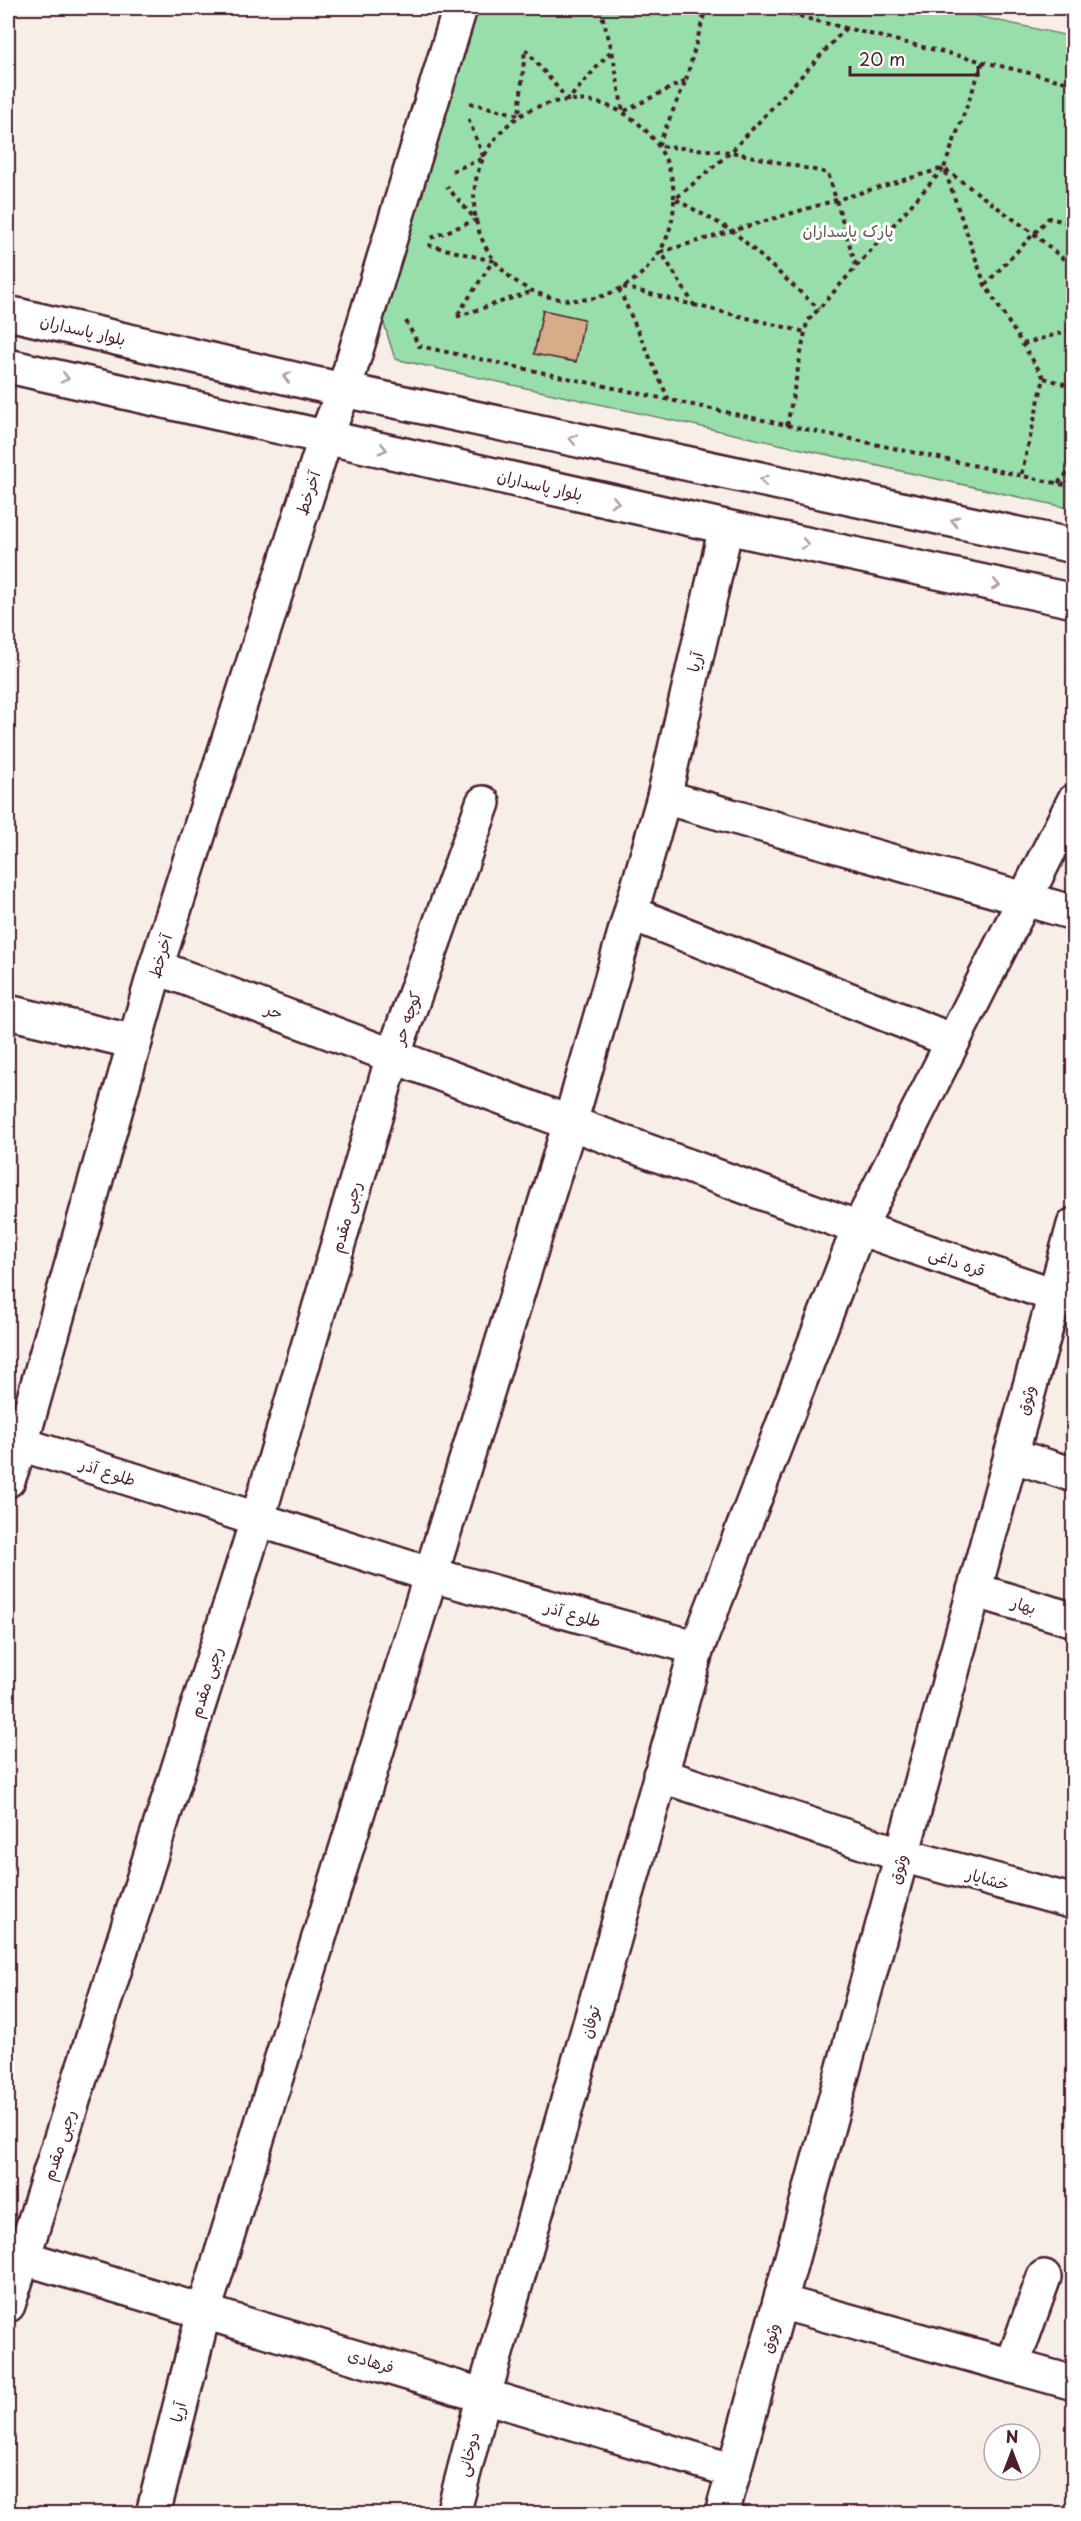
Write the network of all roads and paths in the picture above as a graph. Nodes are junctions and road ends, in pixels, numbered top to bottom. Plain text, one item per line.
1 (460, 8) edge
2 (600, 8) edge
3 (706, 8) edge
4 (764, 8) edge
5 (846, 28) junction
6 (612, 50) junction
7 (983, 62) junction
8 (686, 80) junction
9 (1074, 84) edge
10 (460, 100) dead end
11 (568, 100) junction
12 (464, 110) dead end
13 (623, 112) junction
14 (519, 115) junction
15 (658, 146) junction
16 (731, 152) junction
17 (484, 158) junction
18 (944, 168) junction
19 (447, 173) dead end
20 (446, 185) dead end
21 (675, 199) junction
22 (837, 200) junction
23 (476, 220) junction
24 (1074, 224) edge
25 (733, 231) junction
26 (1034, 234) junction
27 (661, 252) junction
28 (493, 261) junction
29 (856, 267) junction
30 (1074, 268) edge
31 (985, 285) junction
32 (621, 288) junction
33 (533, 291) junction
34 (694, 305) junction
35 (819, 309) junction
36 (8, 313) edge
37 (405, 318) dead end
38 (1074, 329) edge
39 (805, 332) junction
40 (1022, 344) junction
41 (8, 366) edge
42 (1044, 378) junction
43 (1074, 387) edge
44 (344, 390) junction
45 (669, 400) junction
46 (787, 426) junction
47 (326, 436) junction
48 (1074, 466) edge
49 (1021, 476) junction
50 (1057, 484) junction
51 (1074, 487) edge
52 (726, 527) junction
53 (1074, 546) edge
54 (1074, 601) edge
55 (664, 797) junction
56 (1074, 801) edge
57 (483, 802) dead end
58 (1024, 899) junction
59 (631, 913) junction
60 (1074, 913) edge
61 (156, 967) junction
62 (8, 1012) edge
63 (953, 1041) junction
64 (135, 1042) junction
65 (393, 1056) junction
66 (570, 1124) junction
67 (1074, 1225) edge
68 (859, 1228) junction
69 (1064, 1298) edge
70 (21, 1444) junction
71 (1011, 1455) junction
72 (1074, 1475) edge
73 (8, 1480) edge
74 (257, 1521) junction
75 (432, 1575) junction
76 (974, 1590) junction
77 (1074, 1620) edge
78 (696, 1648) junction
79 (660, 1775) junction
80 (902, 1855) junction
81 (1074, 1902) edge
82 (15, 2255) edge
83 (1044, 2277) dead end
84 (780, 2302) junction
85 (8, 2305) edge
86 (204, 2311) junction
87 (1012, 2366) junction
88 (1074, 2383) edge
89 (484, 2396) junction
90 (734, 2471) junction
91 (153, 2514) edge
92 (453, 2514) edge
93 (722, 2514) edge

1 - 44 street, آخرخط
2 - 6 path
3 - 8 path
4 - 5 path
5 - 7 path
5 - 16 path
6 - 11 path
6 - 13 path
7 - 9 path
7 - 18 path
8 - 13 path
8 - 15 path
10 - 14 path
11 - 13 path
11 - 14 path
11 - 14 path
12 - 17 path
13 - 15 path
14 - 17 path
15 - 16 path
15 - 21 path
16 - 21 path
16 - 22 path
17 - 19 path
17 - 23 path
18 - 22 path
18 - 26 path
18 - 29 path
18 - 31 path
20 - 23 path
21 - 25 path
21 - 27 path
22 - 25 path
22 - 29 path
23 - 28 path
23 - 28 path
24 - 26 path
25 - 27 path
25 - 35 path
26 - 30 path
26 - 31 path
27 - 32 path
27 - 34 path
28 - 33 path
28 - 33 path
29 - 35 path
31 - 40 path
32 - 33 path
32 - 34 path
32 - 45 path
34 - 39 path
35 - 39 path
44 -> 36 street, بلوار پاسداران
37 - 45 path
38 - 40 path
39 - 46 path
40 - 42 path
41 -> 47 street, بلوار پاسداران
42 - 43 path
42 - 49 path
44 - 47 street, آخرخط
53 -> 44 street, بلوار پاسداران
45 - 46 path
46 - 49 path
47 -> 52 street, بلوار پاسداران
47 - 61 street, آخرخط
48 - 50 path
49 - 50 path
50 - 51 path
52 -> 54 street, بلوار پاسداران
52 - 55 street, آریا
55 - 58 street
55 - 59 street, آریا
56 - 58 street
57 - 65 street, کوچه حر
58 - 60 street
58 - 63 street
59 - 63 street
59 - 66 street, آریا
61 - 64 street, آخرخط
61 - 65 street, حر
62 - 64 street
63 - 68 street
64 - 70 street, آخرخط
65 - 66 street, کوچه حر
65 - 74 street, رجبی مقدم
66 - 68 street, کوچه حر
66 - 75 street, آریا
67 - 69 street, وثوق
68 - 69 street, قره داغی
68 - 78 street
69 - 71 street, وثوق
70 - 73 street, آخرخط
70 - 74 street, طلوع آذر
71 - 72 street
71 - 76 street, وثوق
74 - 75 street, طلوع آذر
74 - 82 street, رجبی مقدم
75 - 78 street, طلوع آذر
75 - 86 street, آریا
76 - 77 street, بهار
76 - 80 street, وثوق
78 - 79 street, توفان
79 - 80 street, خشایار
79 - 89 street, توفان
80 - 81 street, خشایار
80 - 84 street, وثوق
82 - 85 street, رجبی مقدم
82 - 86 street, فرهادی
83 - 87 street
84 - 87 street
84 - 90 street, وثوق
86 - 89 street, فرهادی
86 - 91 street, آریا
87 - 88 street
89 - 90 street, فرهادی
89 - 92 street, دوخانی
90 - 93 street, وثوق

